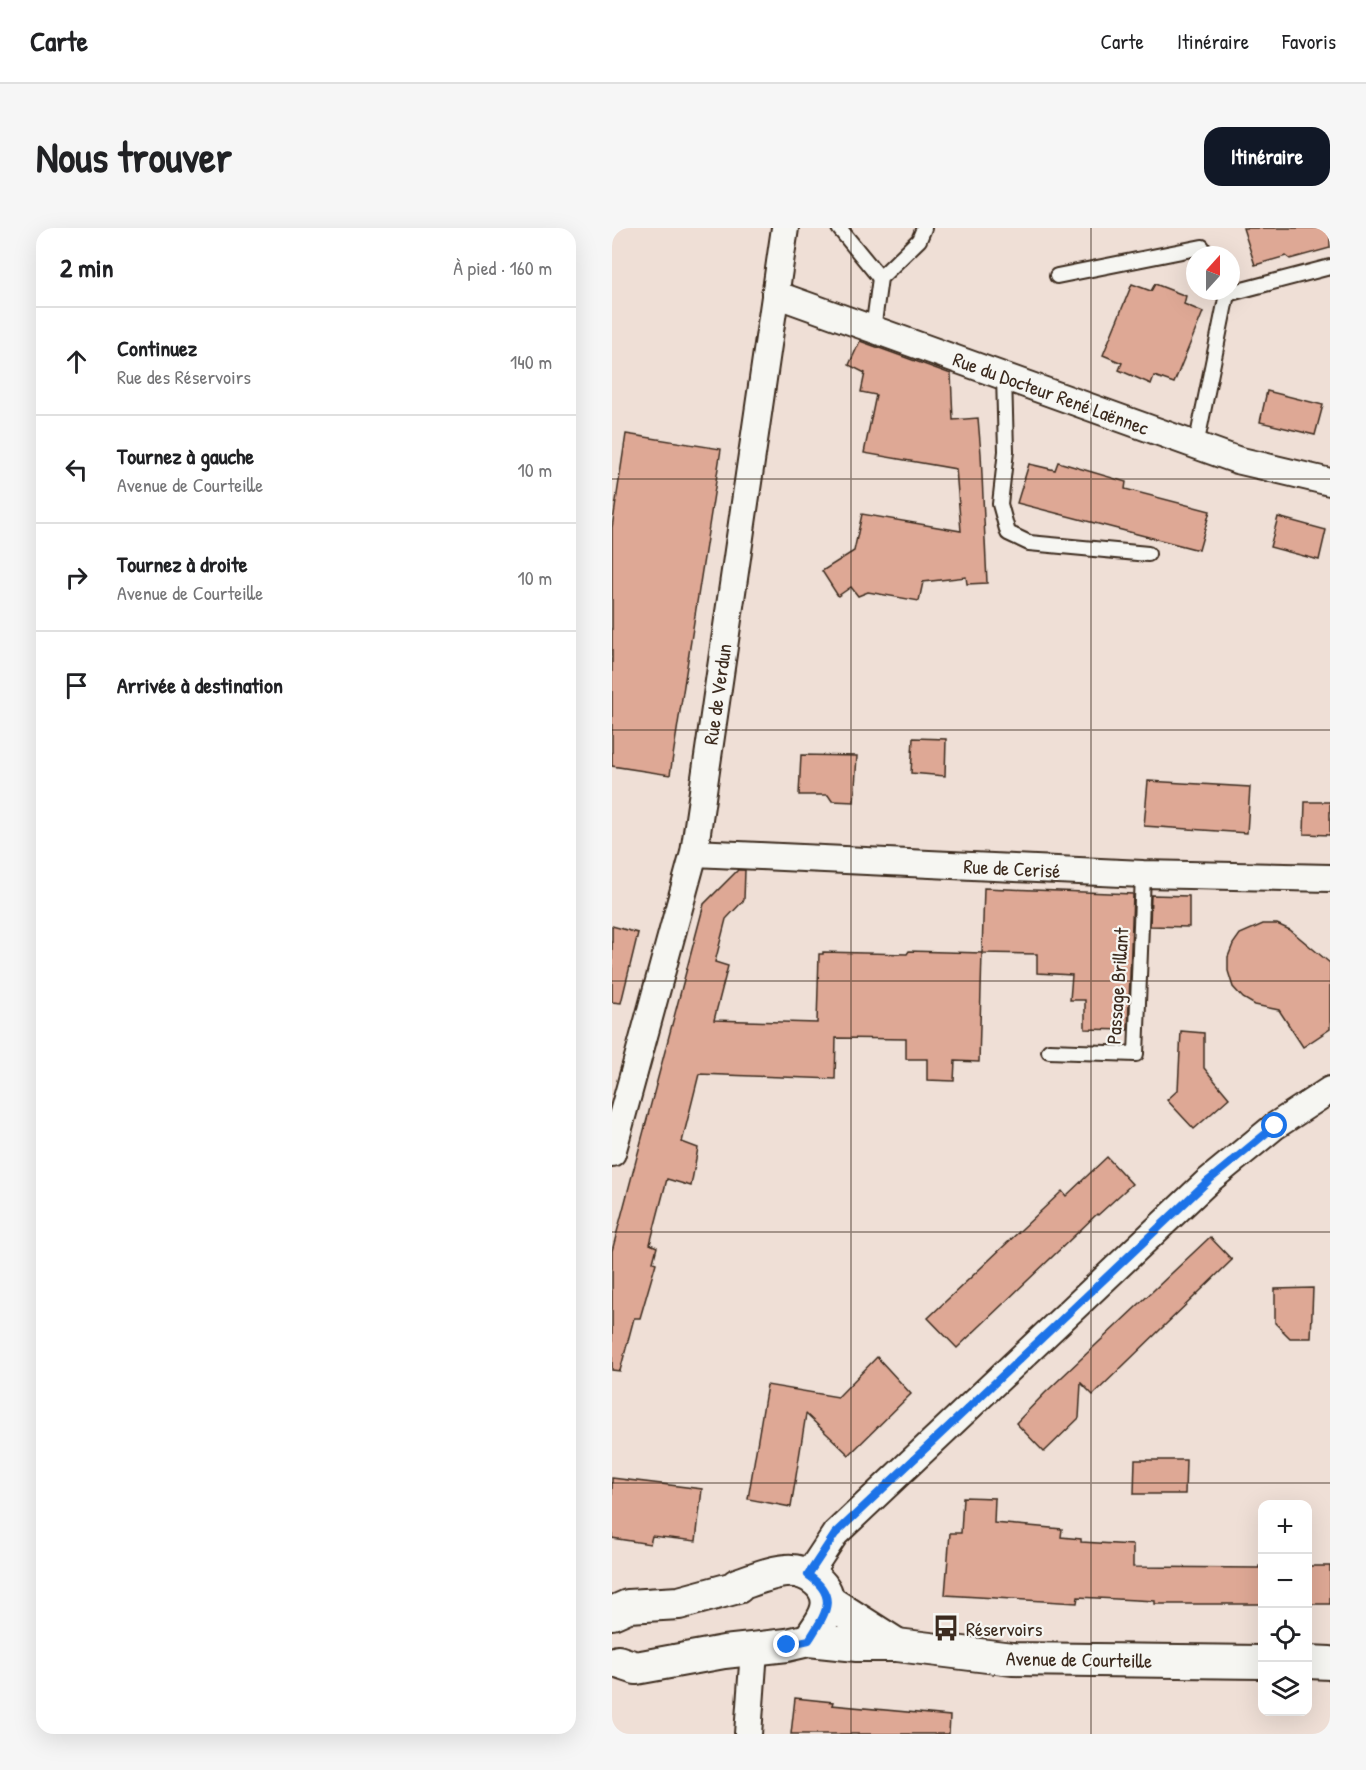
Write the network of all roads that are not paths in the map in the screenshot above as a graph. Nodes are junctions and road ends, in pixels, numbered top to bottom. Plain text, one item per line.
1 (785, 228) edge
2 (839, 228) edge
3 (924, 228) edge
4 (1186, 250) edge
5 (1330, 267) edge
6 (1057, 276) dead end
7 (880, 278) junction
8 (1240, 289) edge
9 (775, 294) junction
10 (1224, 300) edge
11 (873, 330) junction
12 (1004, 376) junction
13 (1197, 446) junction
14 (1330, 482) edge
15 (1148, 554) dead end
16 (694, 853) junction
17 (1143, 874) junction
18 (1330, 878) edge
19 (1049, 1051) dead end
20 (1330, 1090) edge
21 (612, 1153) edge
22 (808, 1575) junction
23 (828, 1601) junction
24 (612, 1613) edge
25 (612, 1619) edge
26 (809, 1640) junction
27 (897, 1645) junction
28 (754, 1650) junction
29 (1258, 1662) edge
30 (1312, 1662) edge
31 (1330, 1663) edge
32 (615, 1666) edge
33 (748, 1734) edge

1 - 9 street, Rue de Verdun
2 - 7 lane
3 - 7 lane
4 - 6 lane
5 - 8 lane
7 - 11 lane
9 - 11 street, Rue du Docteur René Laënnec
9 - 16 street, Rue de Verdun
10 - 13 lane
11 - 12 street, Rue du Docteur René Laënnec
12 - 13 street, Rue du Docteur René Laënnec
12 - 15 lane
13 - 14 street, Rue du Docteur René Laënnec
16 - 17 street, Rue de Cerisé
16 - 21 street, Rue de Verdun
17 - 18 street, Rue de Cerisé
17 - 19 lane, Passage Brillant
20 - 22 street
22 - 23 street, Avenue de Courteille
22 - 24 street
23 - 26 street
23 - 27 street, Avenue de Courteille
25 - 32 street, Avenue de Courteille
26 - 27 street, Avenue de Courteille
26 - 28 street, Avenue de Courteille
27 - 29 street, Avenue de Courteille
28 - 32 street, Avenue de Courteille
28 - 33 street
30 - 31 street

